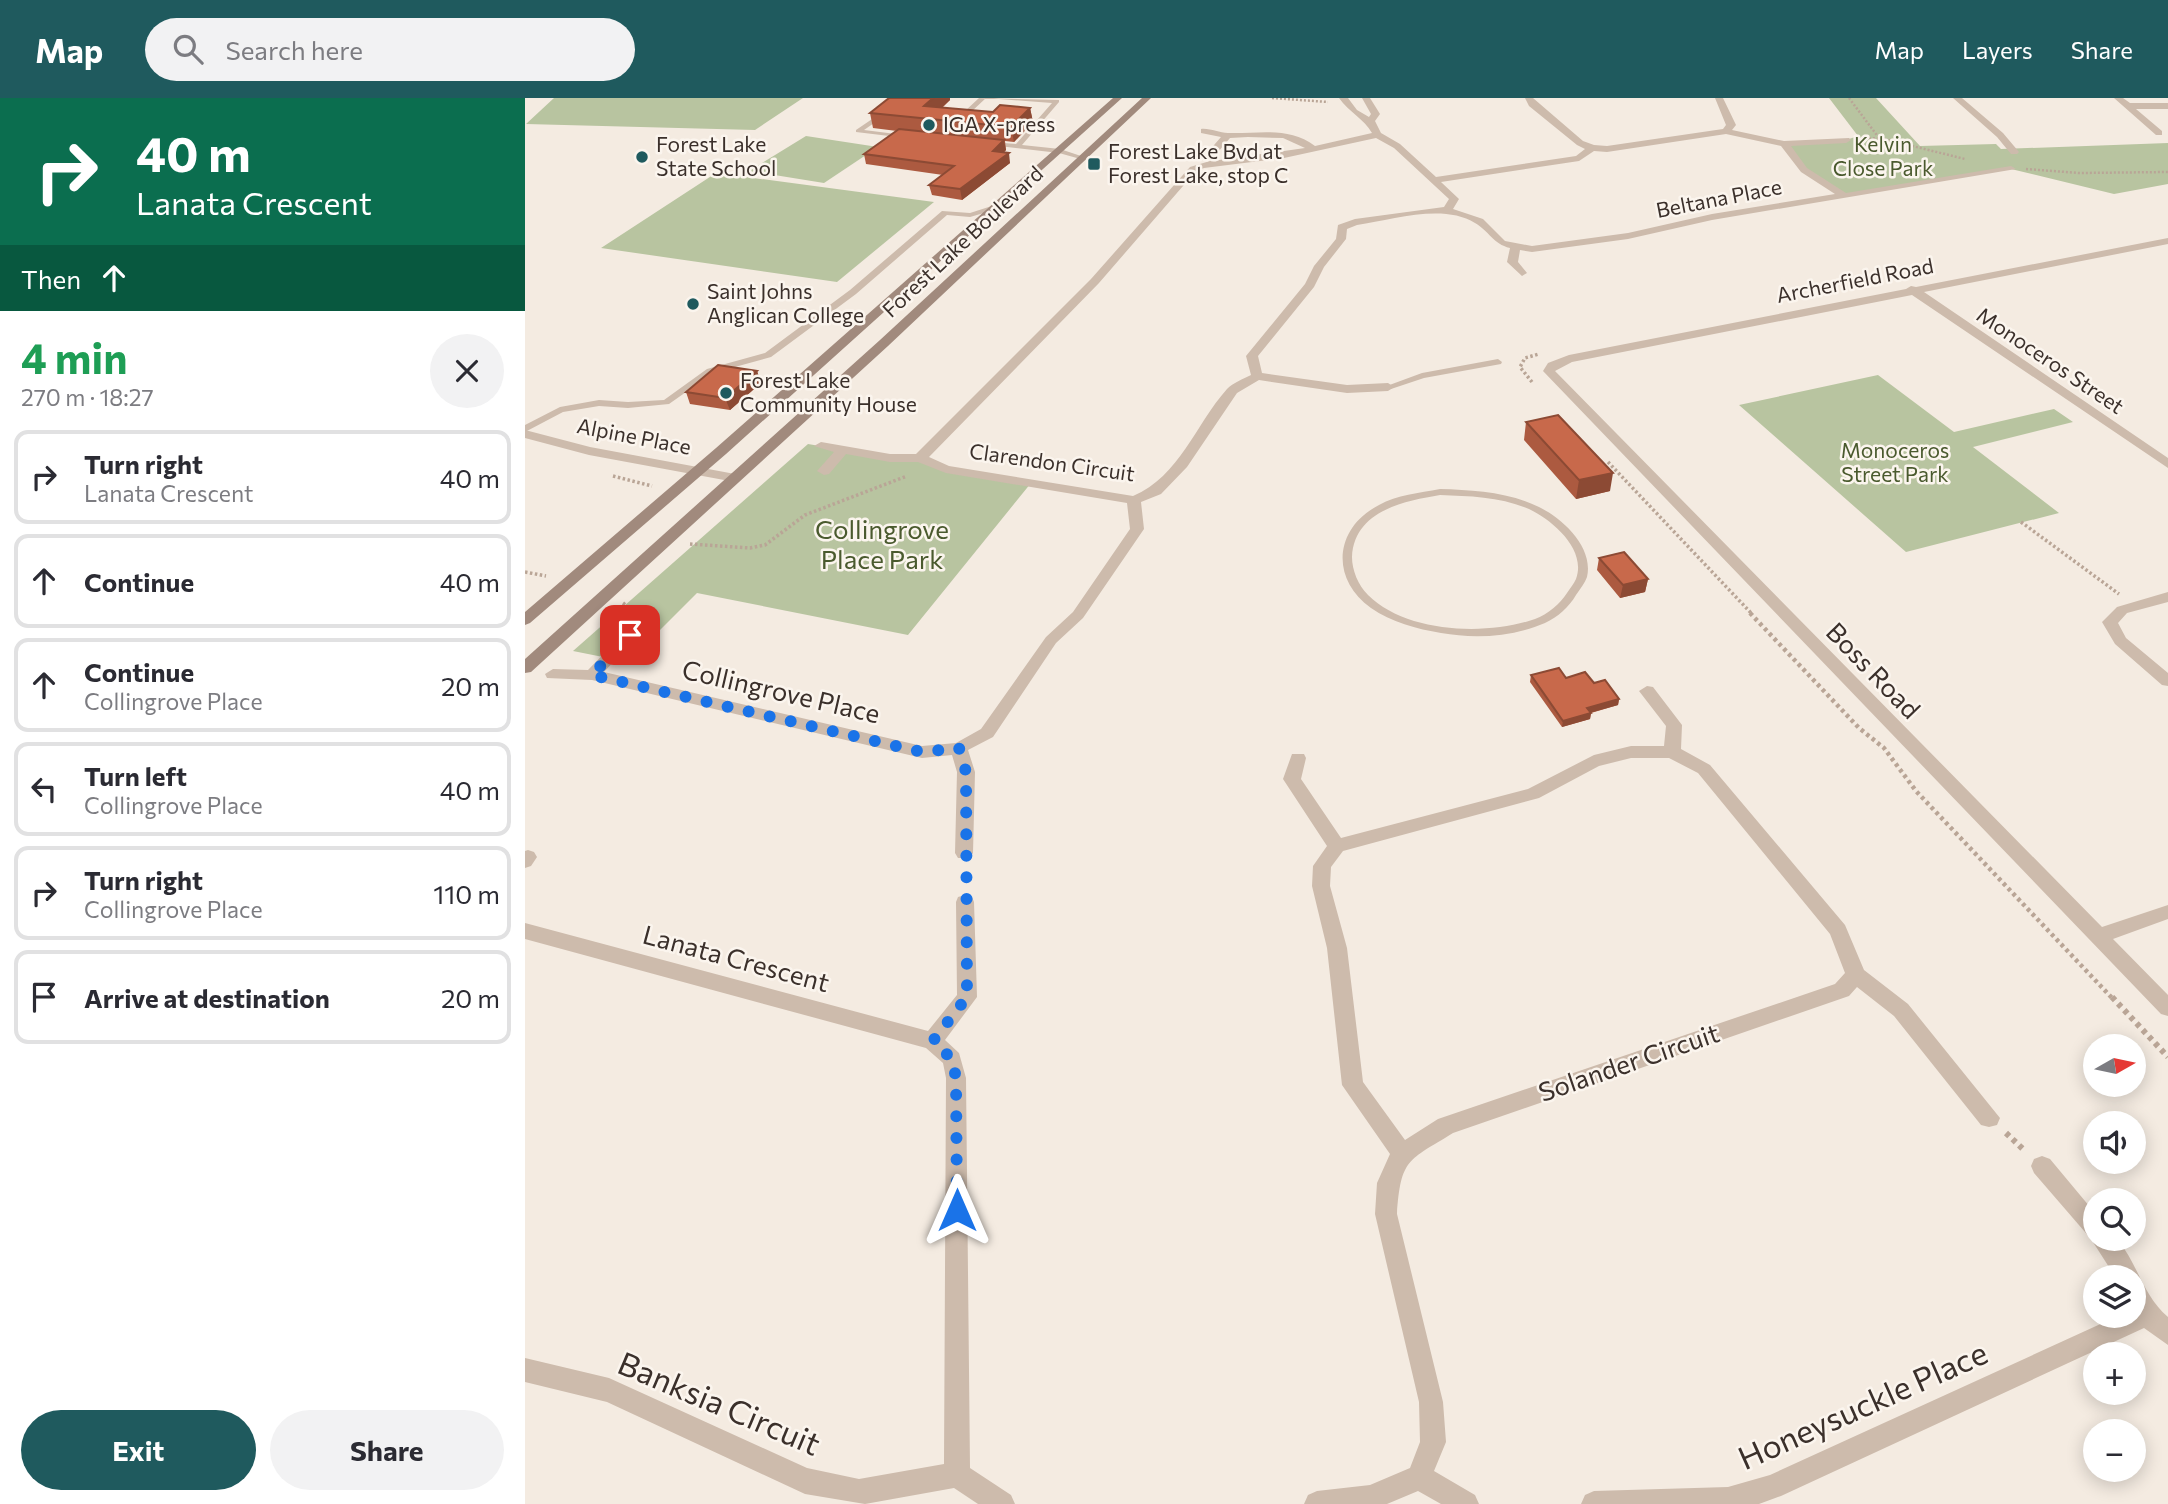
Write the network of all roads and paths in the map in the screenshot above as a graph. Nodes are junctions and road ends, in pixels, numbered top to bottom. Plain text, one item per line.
1 (907, 98) edge
2 (983, 98) edge
3 (989, 98) edge
4 (1103, 98) edge
5 (1118, 98) edge
6 (1147, 98) edge
7 (1343, 98) edge
8 (1366, 98) edge
9 (1529, 98) edge
10 (1719, 98) edge
11 (1849, 98) edge
12 (1957, 98) edge
13 (2117, 98) edge
14 (2127, 106) junction
15 (2168, 106) edge
16 (979, 114) edge
17 (1030, 117) edge
18 (1043, 118) junction
19 (1098, 118) junction
20 (1370, 121) junction
21 (1204, 131) dead end
22 (1726, 131) junction
23 (2159, 133) dead end
24 (1377, 135) junction
25 (1227, 136) junction
26 (913, 137) edge
27 (1880, 138) dead end
28 (1846, 140) dead end
29 (978, 143) edge
30 (1784, 144) junction
31 (1017, 146) junction
32 (1312, 148) junction
33 (1592, 148) junction
34 (2014, 152) dead end
35 (1057, 154) junction
36 (1084, 158) junction
37 (1215, 163) junction
38 (2011, 169) dead end
39 (1914, 172) dead end
40 (1434, 180) junction
41 (1930, 182) junction
42 (1844, 196) junction
43 (997, 206) junction
44 (1447, 210) junction
45 (2168, 241) edge
46 (1515, 248) junction
47 (1522, 273) dead end
48 (1911, 289) junction
49 (1550, 359) junction
50 (1498, 362) dead end
51 (1257, 376) junction
52 (1533, 383) dead end
53 (1388, 387) joint
54 (525, 431) edge
55 (821, 446) dead end
56 (843, 450) junction
57 (920, 458) junction
58 (1606, 460) dead end
59 (2168, 464) edge
60 (698, 471) junction
61 (824, 471) dead end
62 (735, 478) junction
63 (1440, 492) joint
64 (1134, 500) junction
65 (2021, 522) dead end
66 (689, 544) dead end
67 (525, 572) edge
68 (546, 576) dead end
69 (2168, 597) edge
70 (2137, 606) junction
71 (525, 620) edge
72 (630, 635) dead end
73 (525, 668) edge
74 (554, 674) dead end
75 (592, 675) junction
76 (2168, 681) edge
77 (1647, 691) dead end
78 (959, 748) junction
79 (1672, 752) junction
80 (1298, 758) dead end
81 (1338, 846) junction
82 (964, 853) dead end
83 (965, 902) dead end
84 (2168, 912) edge
85 (525, 931) edge
86 (2098, 936) junction
87 (1856, 975) junction
88 (2168, 1008) edge
89 (933, 1041) junction
90 (2168, 1057) edge
91 (1989, 1118) joint
92 (1402, 1153) junction
93 (2042, 1166) joint
94 (2083, 1216) edge
95 (2147, 1315) joint
96 (2168, 1332) edge
97 (525, 1370) edge
98 (957, 1475) junction
99 (1419, 1477) junction
100 (1002, 1504) edge
101 (1317, 1504) edge
102 (1466, 1504) edge
103 (1594, 1504) edge

1 - 26 lane
2 - 16 lane
3 - 18 lane
4 - 19 main road
5 - 19 main road, Forest Lake Boulevard
6 - 36 main road, Forest Lake Boulevard
7 - 20 street
8 - 20 street
9 - 33 street
10 - 22 street
11 - 27 path
12 - 34 street
13 - 14 street
14 - 15 street
14 - 23 street
17 - 18 lane
18 - 31 lane
19 - 35 main road, Forest Lake Boulevard
20 - 24 street
21 - 25 street
22 - 30 street
22 - 33 street
24 - 32 street, Clarendon Circuit
24 - 40 street
25 - 32 street
25 - 37 street
28 - 30 street
29 - 31 lane
30 - 42 street
31 - 35 lane
32 - 37 street, Clarendon Circuit
33 - 40 street
35 - 36 lane
35 - 43 main road, Forest Lake Boulevard
36 - 62 main road, Forest Lake Boulevard
37 - 57 street, Clarendon Circuit
38 - 41 street, Beltana Place
39 - 41 street
40 - 44 street
41 - 42 street, Beltana Place
42 - 46 street, Beltana Place
43 - 54 lane
43 - 60 main road, Forest Lake Boulevard
44 - 46 street
44 - 51 street
45 - 48 street, Archerfield Road
46 - 47 street
48 - 49 street, Archerfield Road
48 - 59 street, Monoceros Street
49 - 52 path
49 - 86 street, Boss Road
50 - 53 lane
51 - 53 street
51 - 64 street, Clarendon Circuit
54 - 60 street, Alpine Place
55 - 56 street, Clarendon Circuit
56 - 57 street, Clarendon Circuit
56 - 61 street
57 - 64 street, Clarendon Circuit
57 - 66 path
58 - 90 path
60 - 62 street, Alpine Place
60 - 71 main road, Forest Lake Boulevard
62 - 73 main road, Forest Lake Boulevard
63 - 63 lane
64 - 78 street, Collingrove Place
65 - 70 path
67 - 68 path
69 - 70 street
70 - 76 street
72 - 75 street
74 - 75 street, Collingrove Place
75 - 78 street, Collingrove Place
77 - 79 street
78 - 82 street
79 - 81 street
79 - 87 street
80 - 81 street
81 - 92 street
83 - 89 street
84 - 86 street
85 - 89 street, Lanata Crescent
86 - 88 street, Boss Road
87 - 91 street
87 - 92 street, Solander Circuit
89 - 98 street
91 - 93 path
92 - 99 street
93 - 94 street
95 - 96 street
95 - 103 street, Honeysuckle Place
97 - 98 street, Banksia Circuit
98 - 100 street
99 - 101 street
99 - 102 street

